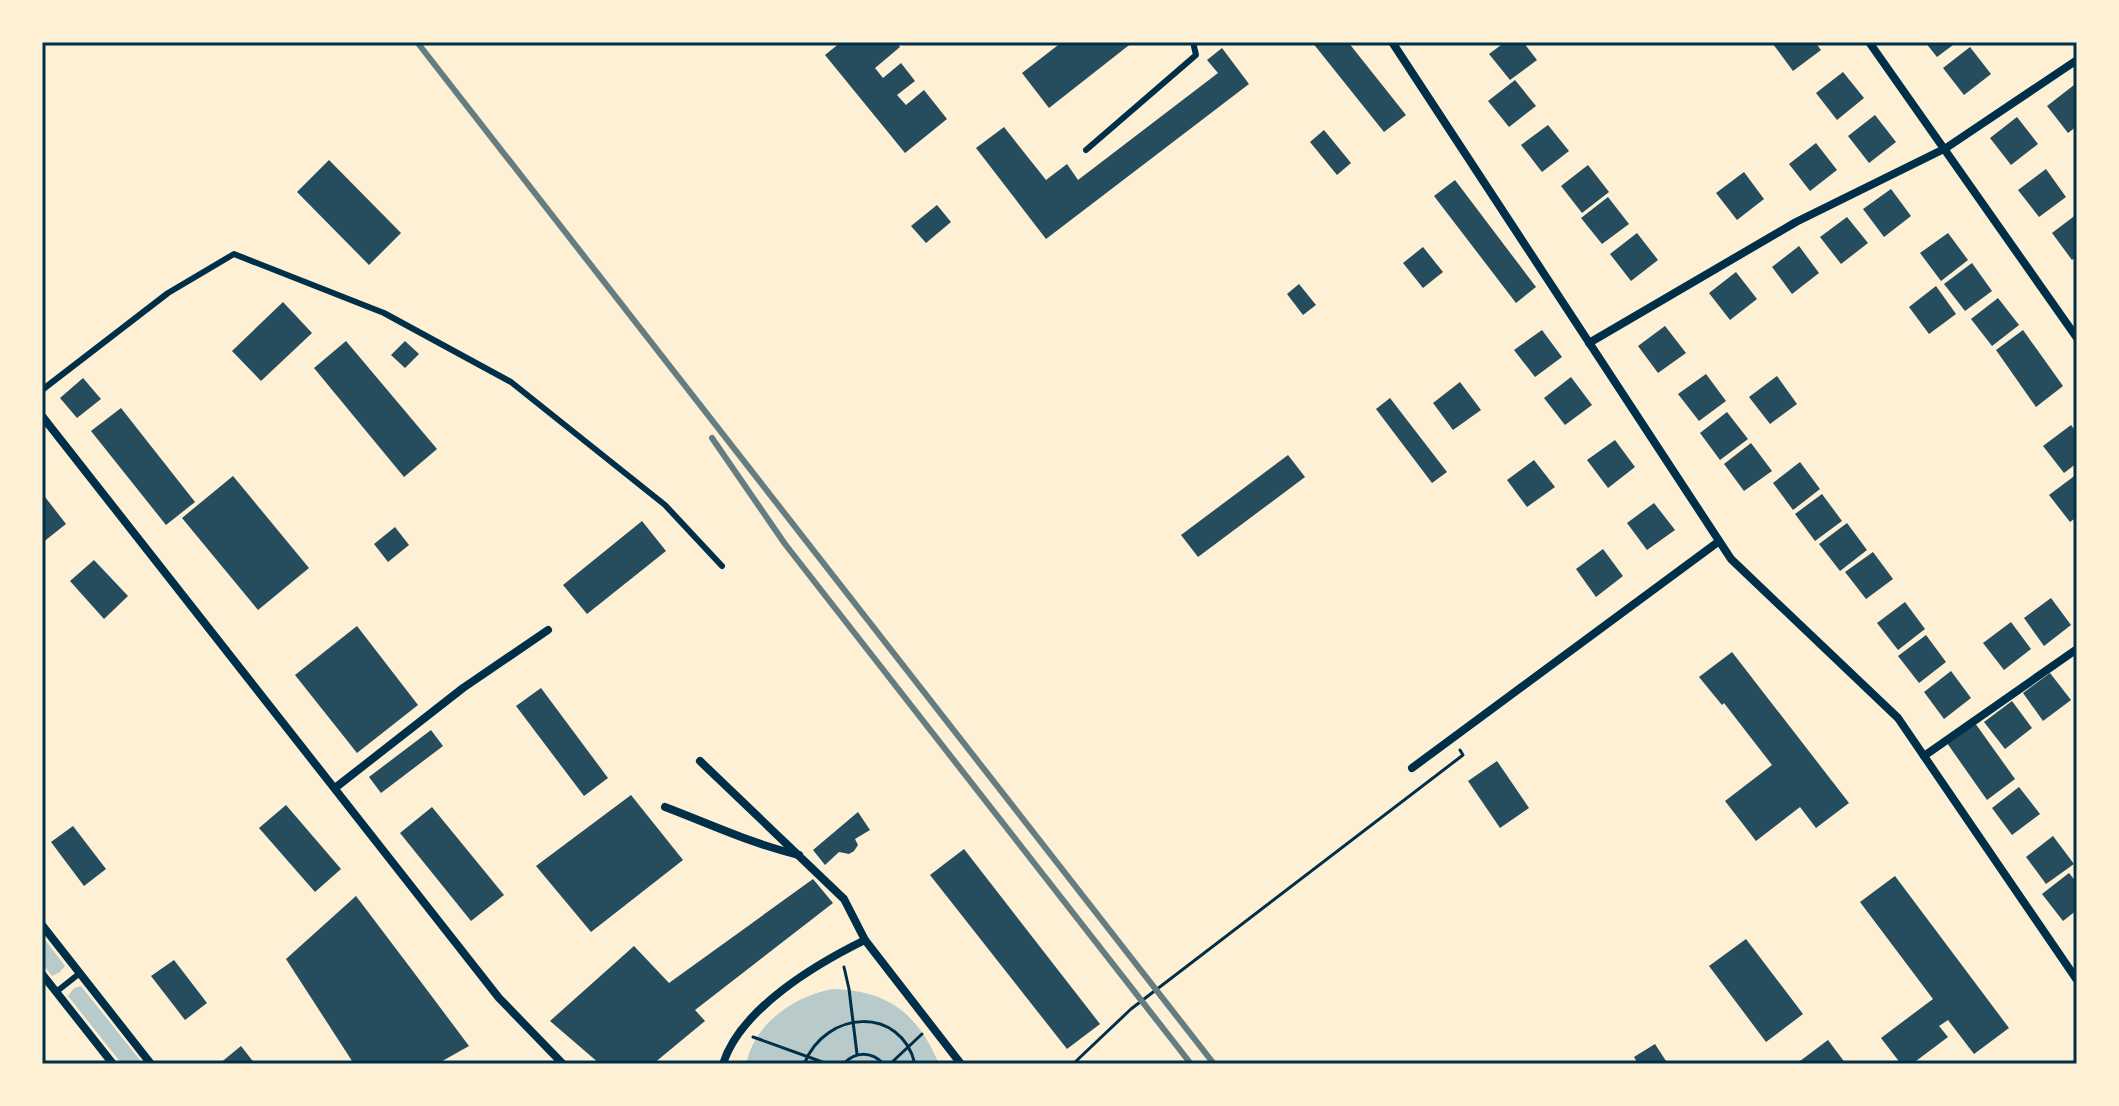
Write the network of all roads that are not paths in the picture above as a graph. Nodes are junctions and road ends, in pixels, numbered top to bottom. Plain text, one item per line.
1 (1193, 42) edge
2 (1392, 42) edge
3 (1869, 42) edge
4 (2077, 60) edge
5 (1946, 148) junction
6 (1086, 150) dead end
7 (2077, 338) edge
8 (1589, 343) junction
9 (42, 390) edge
10 (42, 416) edge
11 (1718, 542) junction
12 (722, 566) dead end
13 (548, 630) dead end
14 (2077, 649) edge
15 (1924, 756) junction
16 (700, 761) dead end
17 (1412, 768) dead end
18 (335, 788) junction
19 (665, 807) dead end
20 (800, 855) junction
21 (42, 925) edge
22 (865, 940) junction
23 (80, 973) junction
24 (42, 974) edge
25 (2077, 980) edge
26 (56, 992) junction
27 (724, 1062) edge
28 (113, 1064) edge
29 (151, 1064) edge
30 (563, 1064) edge
31 (961, 1064) edge

1 - 6 lane
2 - 8 street
3 - 5 street
4 - 5 street
5 - 7 street
5 - 8 street
8 - 11 street
9 - 12 lane
10 - 18 street
11 - 15 street
11 - 17 street
13 - 18 street
14 - 15 street
15 - 25 street
16 - 20 street
18 - 30 street
19 - 20 street
20 - 22 street
21 - 23 street
22 - 27 street
22 - 31 street
23 - 26 lane
23 - 29 street
24 - 26 street
26 - 28 street

